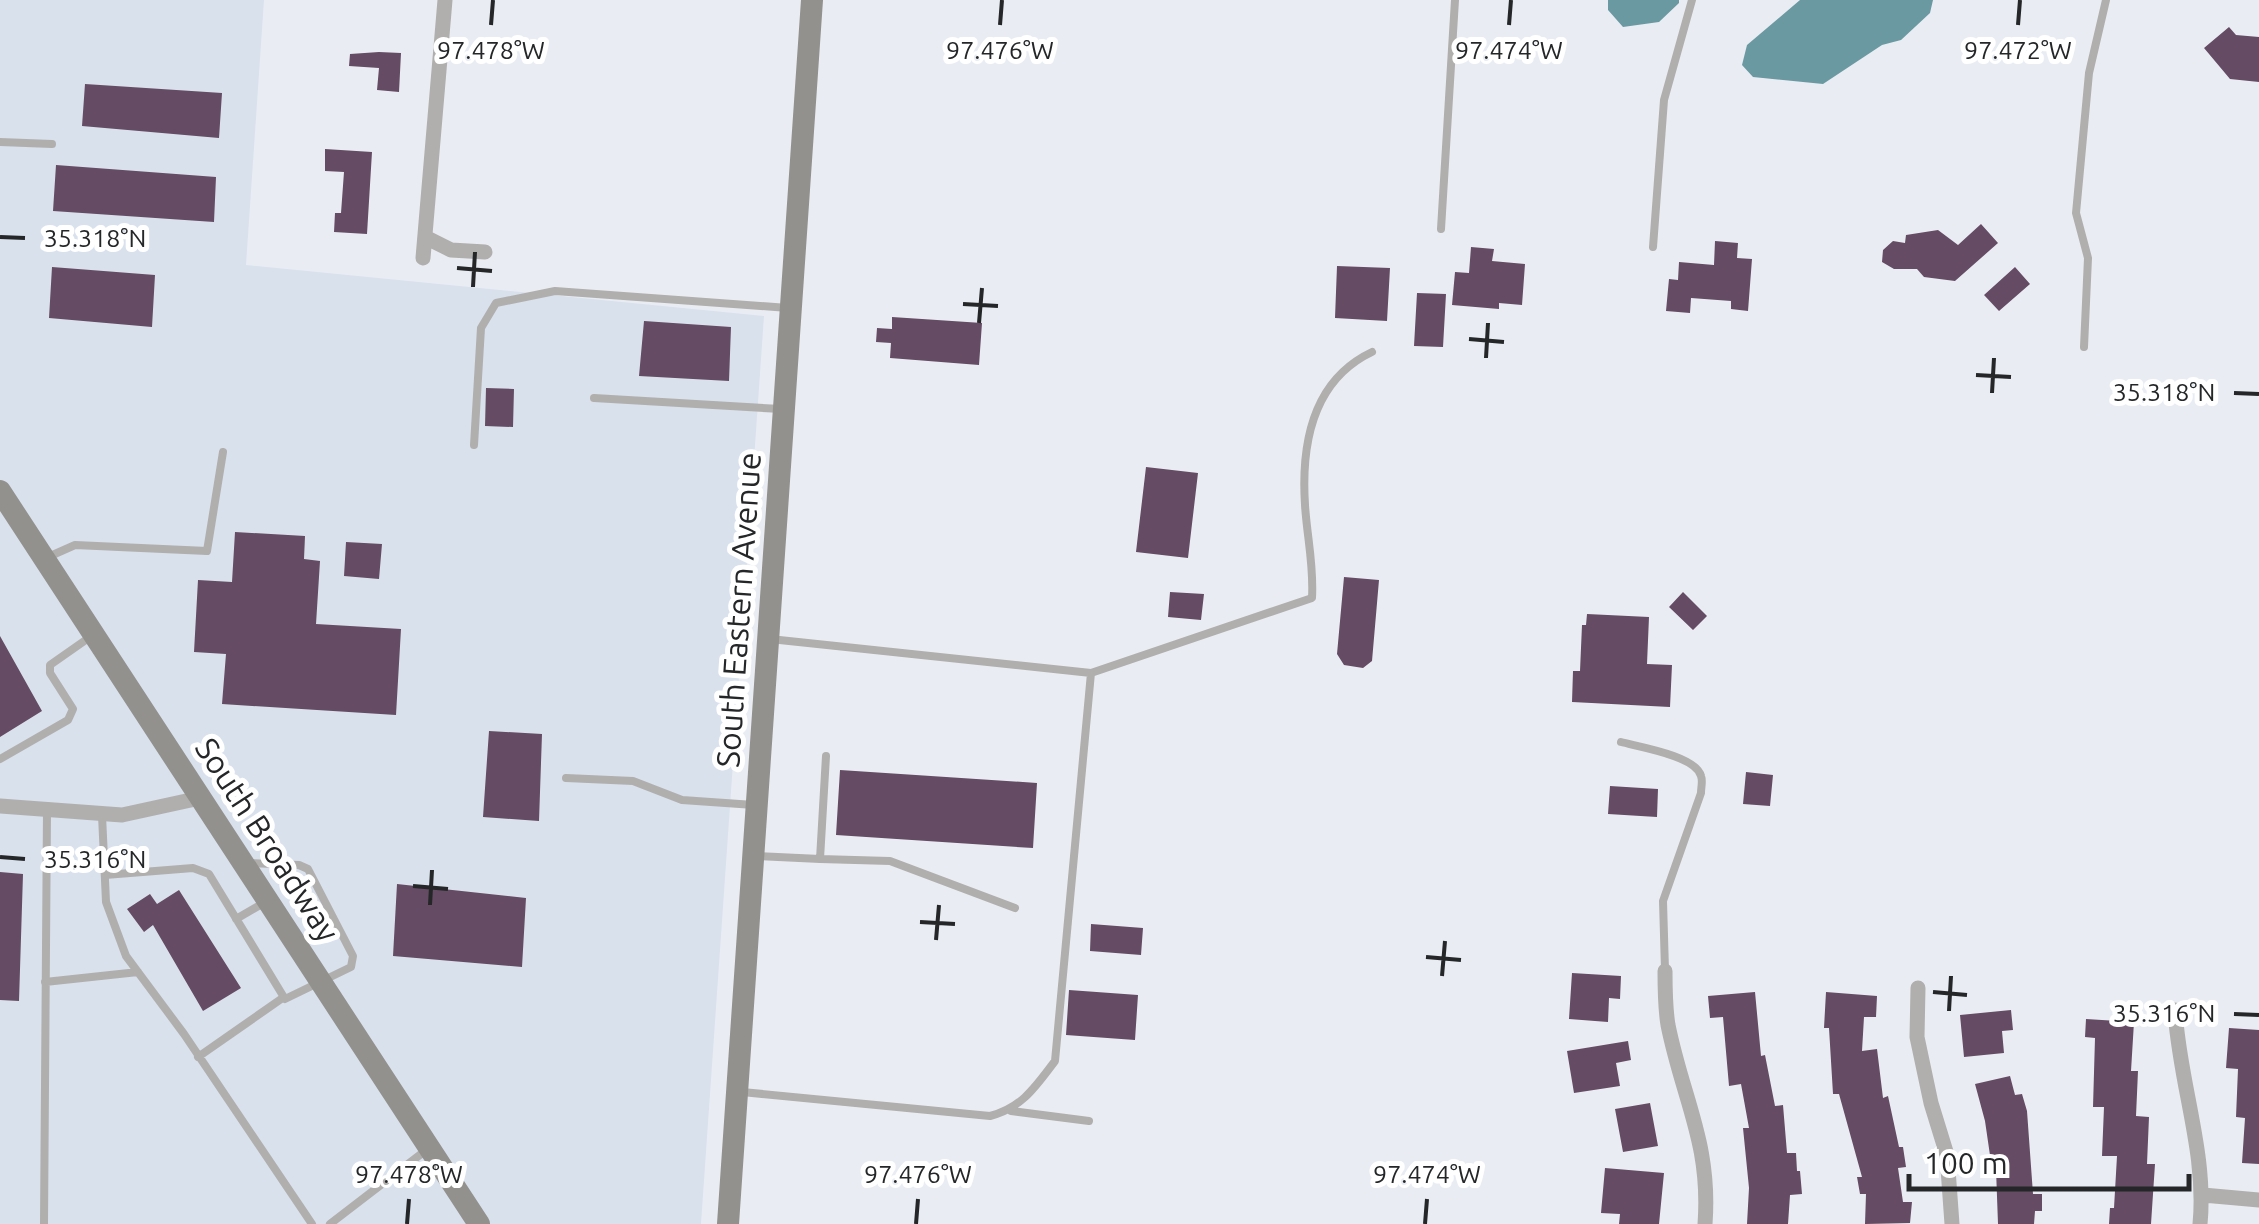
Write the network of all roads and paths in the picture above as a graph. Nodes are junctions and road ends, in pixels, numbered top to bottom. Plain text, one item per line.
1 (445, 0) edge
2 (812, 0) edge
3 (1456, 0) edge
4 (1692, 0) edge
5 (2106, 0) edge
6 (0, 142) edge
7 (52, 144) dead end
8 (1442, 229) dead end
9 (425, 237) junction
10 (1653, 248) dead end
11 (485, 252) dead end
12 (423, 258) dead end
13 (792, 308) junction
14 (2084, 348) dead end
15 (1372, 352) dead end
16 (594, 398) dead end
17 (786, 410) junction
18 (474, 445) dead end
19 (223, 452) dead end
20 (0, 491) edge
21 (44, 558) junction
22 (94, 634) junction
23 (770, 639) junction
24 (1091, 672) junction
25 (1622, 742) dead end
26 (826, 756) dead end
27 (0, 759) edge
28 (566, 778) dead end
29 (200, 798) junction
30 (758, 805) junction
31 (0, 806) edge
32 (46, 810) junction
33 (102, 814) junction
34 (754, 856) junction
35 (820, 859) junction
36 (244, 863) junction
37 (104, 875) junction
38 (268, 900) junction
39 (1015, 908) dead end
40 (236, 918) junction
41 (1665, 971) joint
42 (138, 972) junction
43 (46, 982) junction
44 (321, 982) junction
45 (1918, 988) dead end
46 (284, 997) junction
47 (2175, 1010) dead end
48 (198, 1056) junction
49 (737, 1092) junction
50 (1011, 1111) junction
51 (1089, 1121) dead end
52 (429, 1148) junction
53 (2203, 1196) junction
54 (2259, 1200) edge
55 (44, 1224) edge
56 (312, 1224) edge
57 (330, 1224) edge
58 (479, 1224) edge
59 (728, 1224) edge
60 (1705, 1224) edge
61 (1952, 1224) edge
62 (2200, 1224) edge

1 - 9 street
2 - 13 street, South Eastern Avenue
3 - 8 lane
4 - 10 lane
5 - 14 lane
6 - 7 lane
9 - 11 street
9 - 12 street
13 - 17 street, South Eastern Avenue
13 - 18 lane
15 - 24 lane
16 - 17 lane
17 - 23 street, South Eastern Avenue
19 - 21 lane
20 - 21 street, South Broadway
21 - 22 street, South Broadway
22 - 27 lane
22 - 29 street, South Broadway
23 - 24 lane
23 - 30 street, South Eastern Avenue
24 - 50 lane
25 - 41 lane
26 - 35 lane
28 - 30 lane
29 - 33 street
29 - 36 street, South Broadway
30 - 34 street, South Eastern Avenue
31 - 32 street
32 - 33 street
32 - 43 lane
33 - 37 lane
34 - 35 lane
34 - 49 street, South Eastern Avenue
35 - 39 lane
36 - 38 street, South Broadway
36 - 44 lane
37 - 40 lane
37 - 42 lane
38 - 40 lane
38 - 44 street, South Broadway
40 - 46 lane
41 - 60 street
42 - 43 lane
42 - 48 lane
43 - 55 lane
44 - 46 lane
44 - 52 street, South Broadway
45 - 61 street
46 - 48 lane
47 - 53 street
48 - 56 lane
49 - 50 lane
49 - 59 street, South Eastern Avenue
50 - 51 lane
52 - 57 lane
52 - 58 street, South Broadway
53 - 54 street
53 - 62 street

